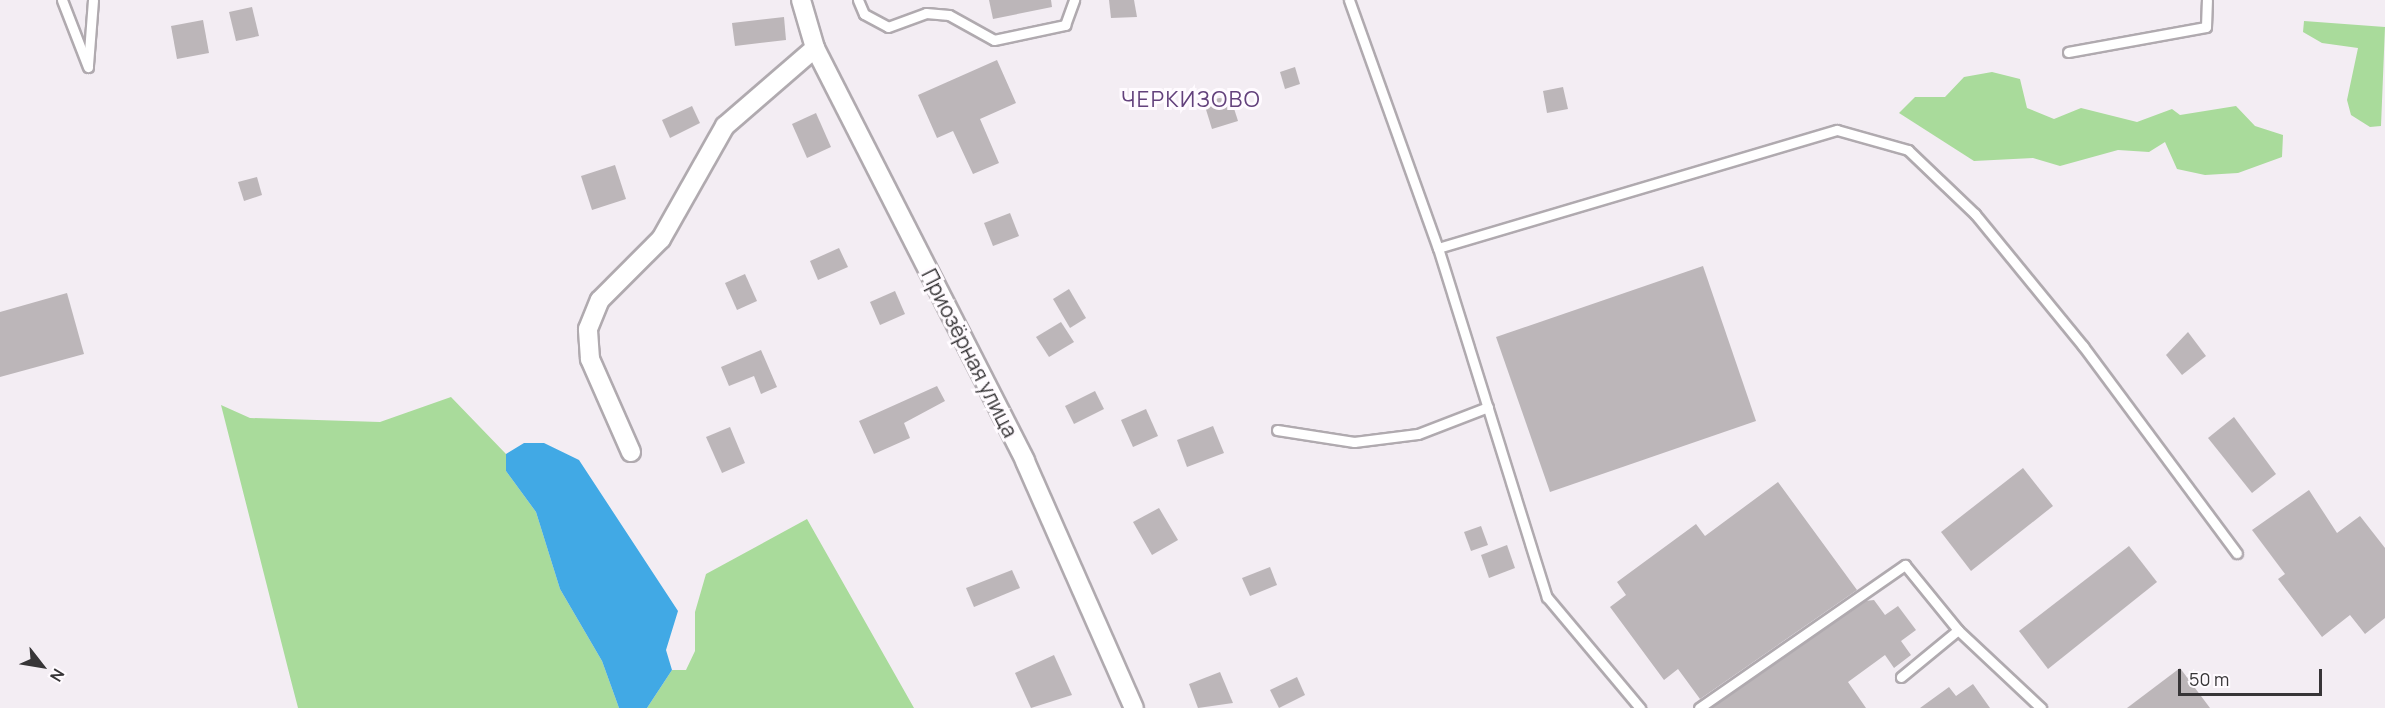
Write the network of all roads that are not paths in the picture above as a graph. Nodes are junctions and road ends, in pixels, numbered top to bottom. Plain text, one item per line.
1 (62, 0) edge
2 (93, 0) edge
3 (801, 0) edge
4 (858, 0) edge
5 (1074, 0) edge
6 (1349, 0) edge
7 (2207, 0) edge
8 (815, 48) junction
9 (2068, 52) dead end
10 (1438, 248) junction
11 (1488, 407) junction
12 (1277, 430) dead end
13 (631, 452) dead end
14 (2237, 553) dead end
15 (1958, 630) junction
16 (1901, 677) dead end
17 (1134, 708) edge
18 (1640, 708) edge
19 (1699, 708) edge
20 (2041, 708) edge

1 - 2 lane
3 - 8 street, Приозёрная улица
4 - 5 lane
6 - 10 lane
7 - 9 lane
8 - 13 street
8 - 17 street, Приозёрная улица
10 - 11 lane
10 - 14 lane
11 - 12 lane
11 - 18 lane
15 - 16 lane
15 - 19 lane
15 - 20 lane

